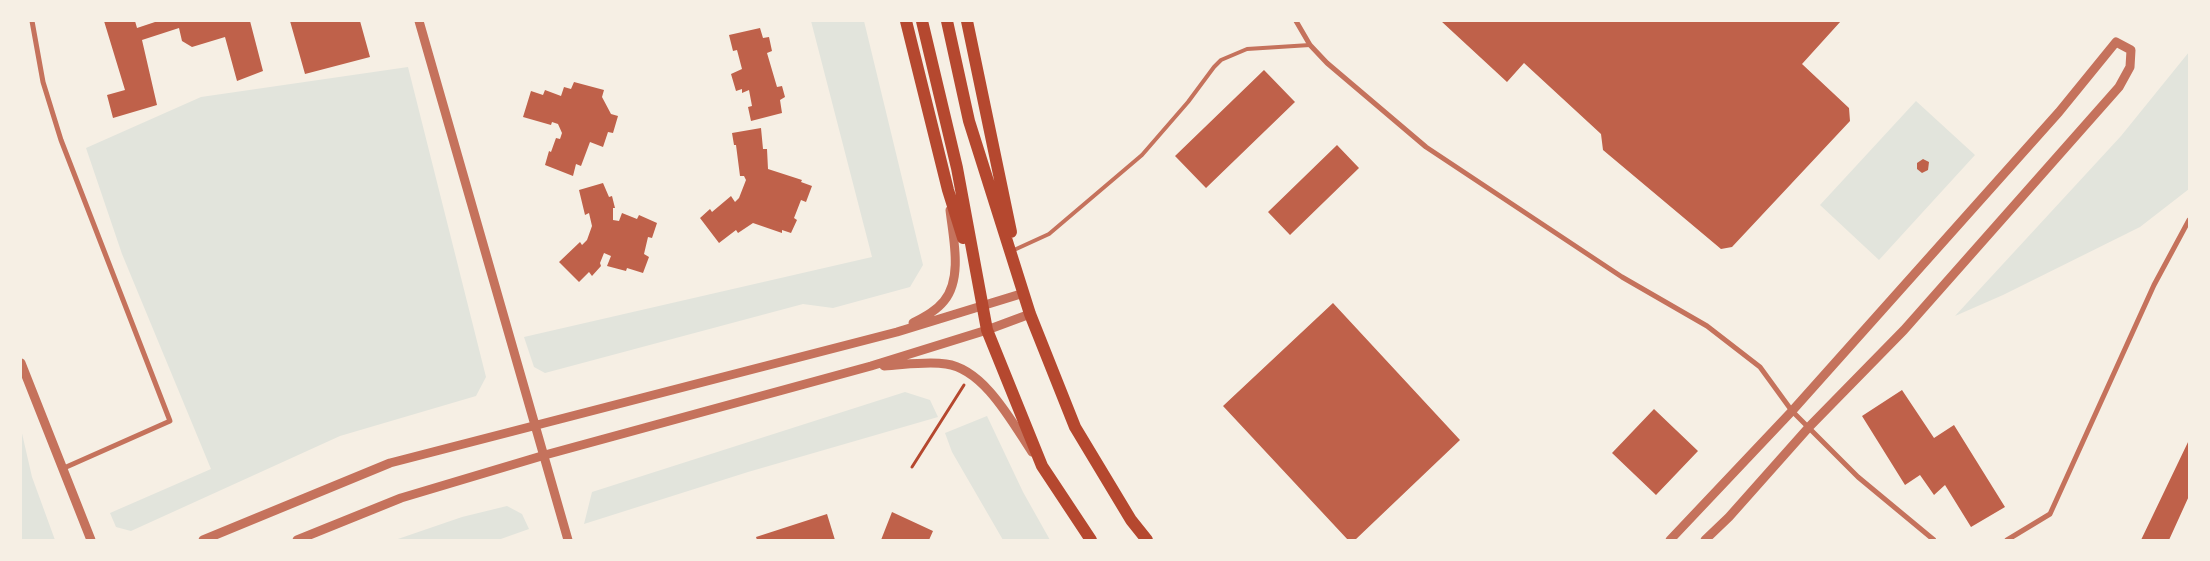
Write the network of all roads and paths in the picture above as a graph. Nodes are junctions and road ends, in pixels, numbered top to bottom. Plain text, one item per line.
1 (32, 21) edge
2 (419, 21) edge
3 (906, 21) edge
4 (922, 21) edge
5 (947, 21) edge
6 (967, 21) edge
7 (1296, 21) edge
8 (1310, 45) junction
9 (948, 190) junction
10 (2189, 220) edge
11 (1014, 250) junction
12 (979, 293) junction
13 (1024, 293) junction
14 (982, 306) junction
15 (1030, 314) junction
16 (987, 330) junction
17 (897, 332) junction
18 (21, 363) edge
19 (871, 366) junction
20 (972, 373) junction
21 (1792, 411) junction
22 (536, 426) junction
23 (1809, 427) junction
24 (545, 455) junction
25 (1042, 466) junction
26 (912, 467) dead end
27 (64, 468) junction
28 (91, 540) edge
29 (203, 540) edge
30 (297, 540) edge
31 (568, 540) edge
32 (1091, 540) edge
33 (1147, 540) edge
34 (1670, 540) edge
35 (1705, 540) edge
36 (1934, 540) edge
37 (2007, 540) edge

1 - 27 street
2 - 22 street
3 - 9 main road
4 - 12 main road
5 - 13 main road
6 - 11 main road
7 - 8 street
8 - 11 lane
8 - 21 street
9 - 12 main road
9 - 17 street
10 - 37 street
11 - 13 main road
12 - 14 main road
13 - 14 street
13 - 15 main road
14 - 16 main road
14 - 17 street
15 - 16 street
15 - 33 main road
16 - 19 street
16 - 25 main road
17 - 22 street
18 - 27 street
19 - 20 street
19 - 24 street
20 - 25 street
20 - 26 path
21 - 23 street
21 - 23 street
21 - 34 street
22 - 24 street
22 - 29 street
23 - 35 street
23 - 36 street
24 - 30 street
24 - 31 street
25 - 32 main road
27 - 28 street

